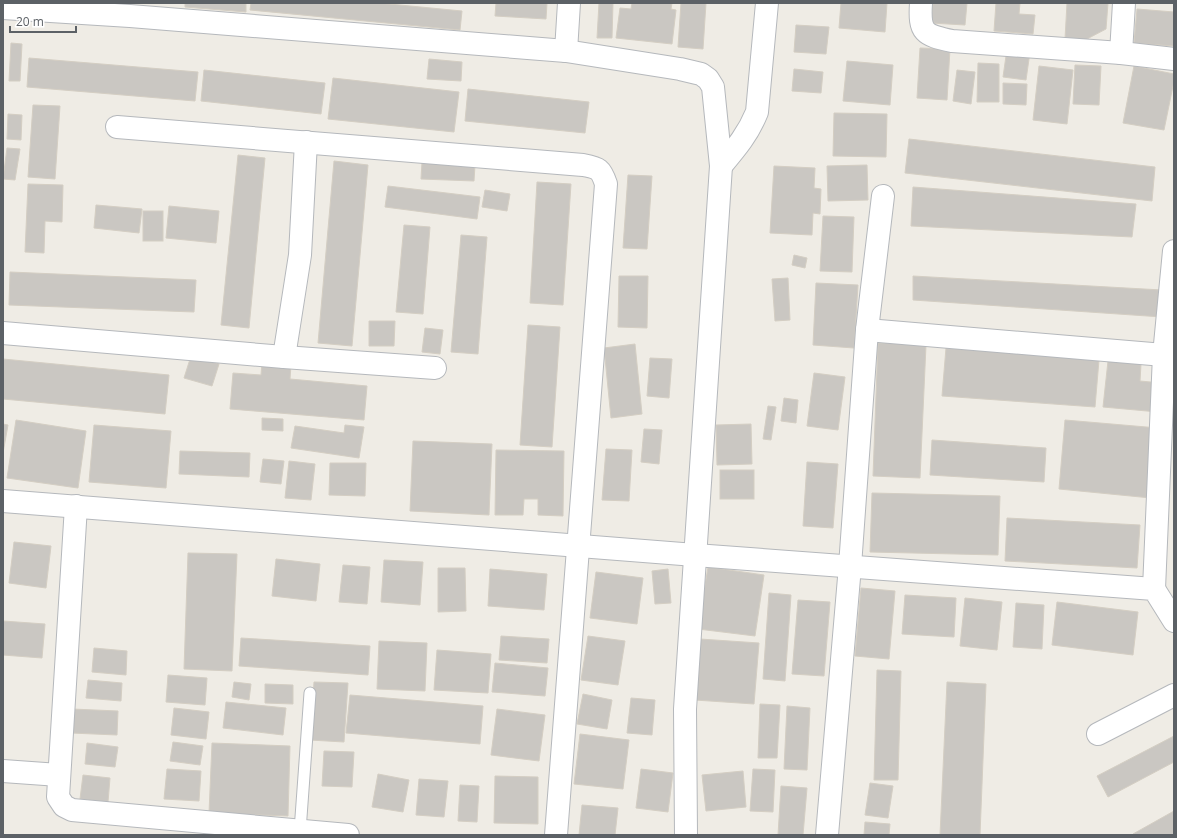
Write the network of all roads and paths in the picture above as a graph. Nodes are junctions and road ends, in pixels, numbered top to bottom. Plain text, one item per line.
1 (569, 3) edge
2 (768, 3) edge
3 (921, 3) edge
4 (1124, 3) edge
5 (3, 8) edge
6 (130, 10) edge
7 (566, 51) junction
8 (1121, 53) junction
9 (1174, 59) edge
10 (117, 126) dead end
11 (306, 142) junction
12 (721, 166) junction
13 (883, 196) dead end
14 (1174, 251) edge
15 (868, 330) junction
16 (3, 333) edge
17 (1164, 355) junction
18 (284, 357) junction
19 (435, 368) dead end
20 (3, 501) edge
21 (76, 506) junction
22 (579, 546) junction
23 (695, 555) junction
24 (850, 566) junction
25 (1154, 589) junction
26 (1174, 622) edge
27 (310, 694) dead end
28 (1174, 695) edge
29 (1098, 734) dead end
30 (3, 771) edge
31 (59, 775) junction
32 (300, 831) junction
33 (348, 835) edge
34 (556, 835) edge
35 (686, 835) edge
36 (827, 835) edge

1 - 7 street
2 - 12 street
3 - 8 street
4 - 8 street
5 - 6 street
6 - 7 street
7 - 12 street
8 - 9 street
10 - 11 street
11 - 18 street
11 - 22 street
12 - 23 street
13 - 15 street
14 - 17 street
15 - 17 street
15 - 24 street
16 - 18 street
17 - 25 street
18 - 19 street
20 - 21 street
21 - 22 street
21 - 31 street
22 - 23 street
22 - 34 street
23 - 24 street
23 - 35 street
24 - 25 street
24 - 36 street
25 - 26 street
27 - 32 lane
28 - 29 street
30 - 31 street
31 - 32 street
32 - 33 street

